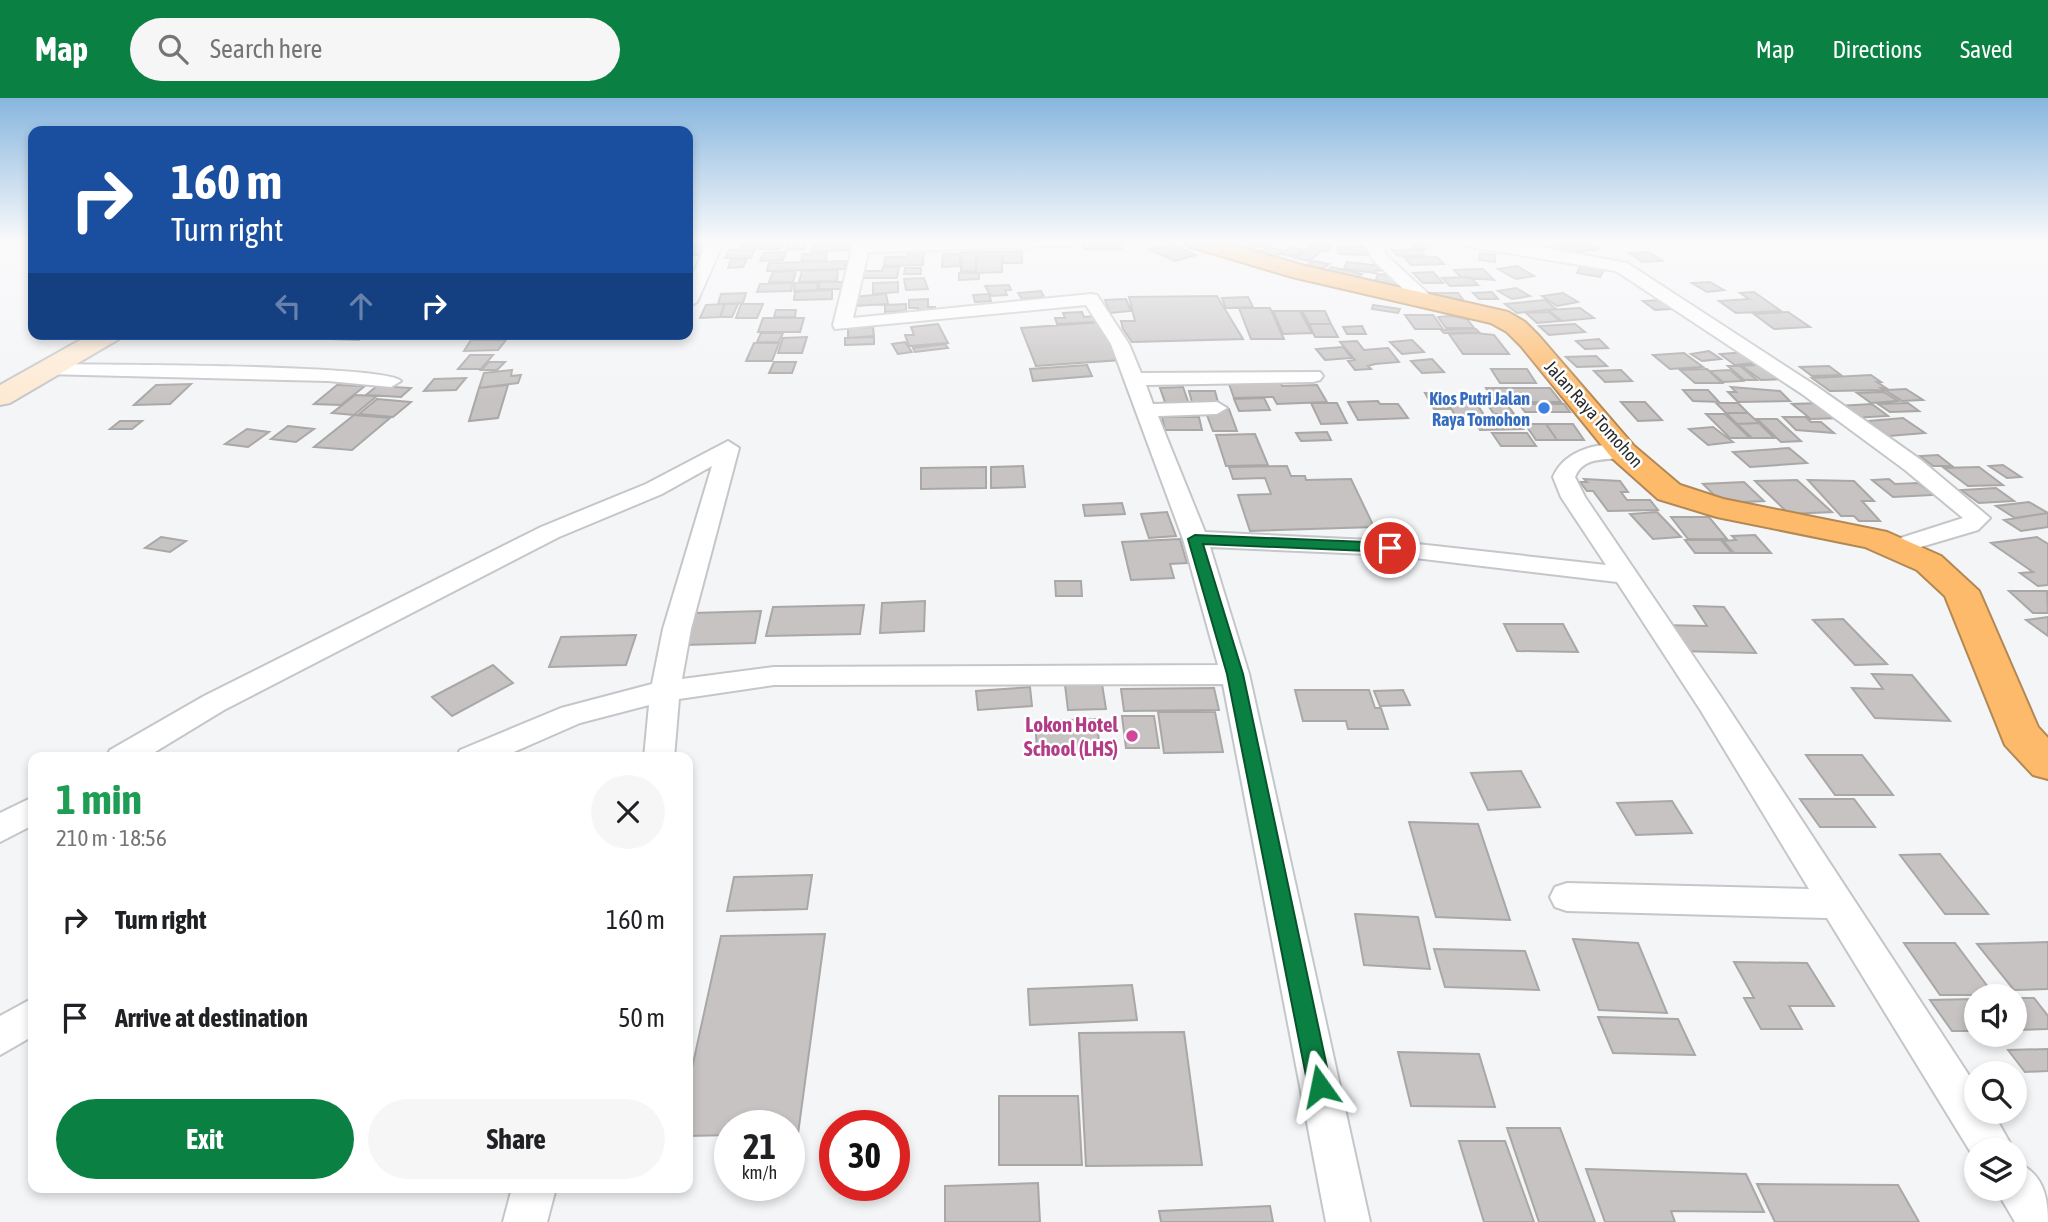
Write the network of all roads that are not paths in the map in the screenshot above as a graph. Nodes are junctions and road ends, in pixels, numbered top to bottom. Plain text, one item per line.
1 (849, 293) edge
2 (1397, 293) edge
3 (1419, 293) edge
4 (1661, 293) edge
5 (1426, 300) junction
6 (100, 340) edge
7 (51, 370) junction
8 (1313, 376) dead end
9 (1133, 379) junction
10 (391, 381) dead end
11 (0, 397) edge
12 (1217, 408) dead end
13 (1145, 410) junction
14 (1623, 452) junction
15 (1195, 539) junction
16 (1897, 547) junction
17 (1624, 575) junction
18 (1235, 674) junction
19 (665, 691) junction
20 (131, 752) edge
21 (485, 752) edge
22 (660, 752) edge
23 (2048, 764) edge
24 (28, 812) edge
25 (0, 829) edge
26 (1567, 897) dead end
27 (1835, 904) junction
28 (28, 1018) edge
29 (0, 1037) edge
30 (1985, 1138) edge
31 (533, 1193) edge
32 (2026, 1201) edge
33 (525, 1222) edge
34 (1348, 1222) edge
35 (2040, 1222) edge

1 - 9 street
2 - 5 highway, Jalan Raya Tomohon
3 - 5 street
4 - 16 street
5 - 14 highway, Jalan Raya Tomohon
6 - 7 street
7 - 10 street
7 - 11 street
8 - 9 street
9 - 13 street
12 - 13 street
13 - 15 street
14 - 16 highway, Jalan Raya Tomohon
14 - 17 street
15 - 17 street
15 - 18 street
16 - 23 highway, Jalan Raya Tomohon
17 - 27 street
18 - 19 street
18 - 34 street
19 - 20 street
19 - 21 street
19 - 22 street
24 - 25 street
26 - 27 street
27 - 30 street
28 - 29 street
31 - 33 street
32 - 35 street

